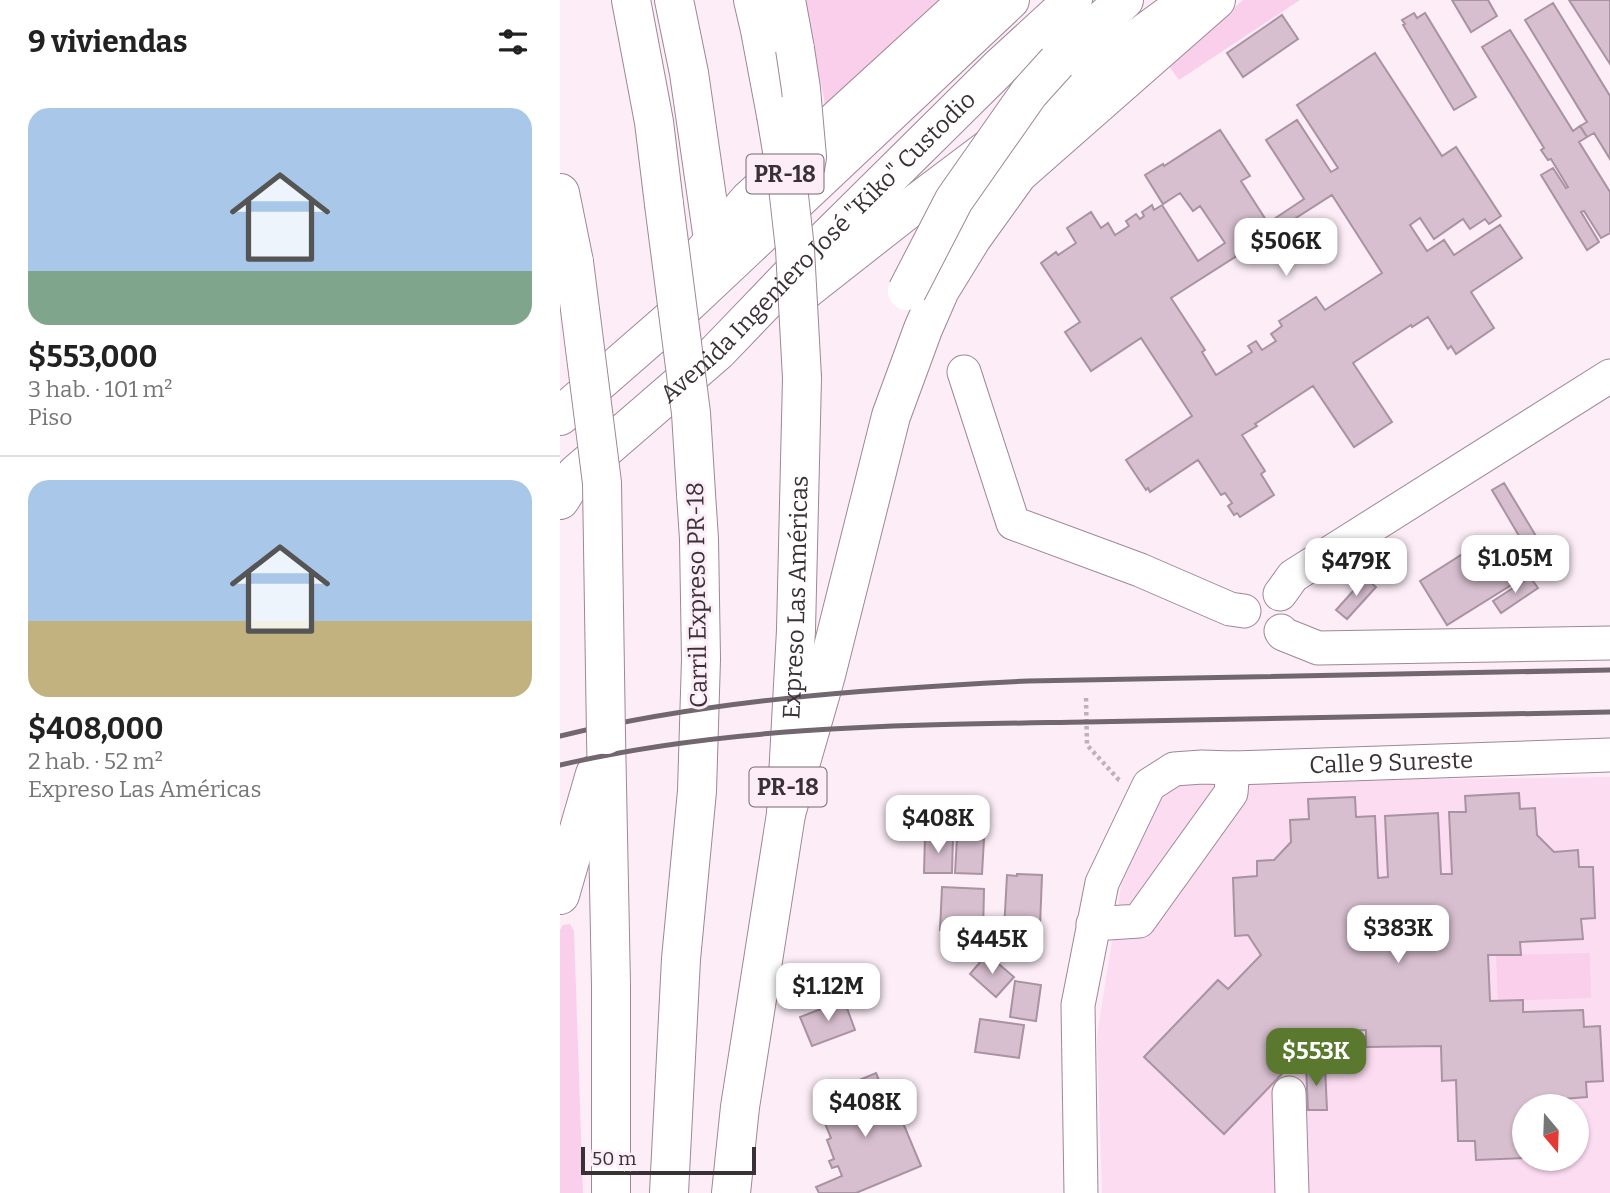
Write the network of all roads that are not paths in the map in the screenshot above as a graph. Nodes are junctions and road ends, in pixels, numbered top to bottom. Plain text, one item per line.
1 (631, 0) edge
2 (674, 0) edge
3 (752, 0) edge
4 (786, 0) edge
5 (1010, 0) edge
6 (1073, 0) edge
7 (1124, 0) edge
8 (1190, 0) edge
9 (1216, 0) edge
10 (963, 3) edge
11 (560, 192) edge
12 (793, 233) junction
13 (715, 258) junction
14 (717, 352) junction
15 (964, 372) dead end
16 (1610, 376) edge
17 (560, 416) edge
18 (565, 488) edge
19 (1280, 594) junction
20 (1244, 611) junction
21 (1281, 631) junction
22 (1610, 643) edge
23 (826, 675) junction
24 (606, 735) junction
25 (1610, 755) edge
26 (1233, 768) junction
27 (786, 814) junction
28 (560, 895) edge
29 (1093, 924) junction
30 (1289, 1093) dead end
31 (740, 1107) junction
32 (611, 1193) edge
33 (669, 1193) edge
34 (731, 1193) edge
35 (756, 1193) edge
36 (1081, 1193) edge
37 (1292, 1193) edge

1 - 33 main road, Carril Expreso PR-18, bridge
2 - 13 main road
3 - 12 main road, Expreso Las Américas / PR-18, bridge
4 - 12 main road, bridge
5 - 13 main road, Avenida Ingeniero José "Kiko" Custodio
6 - 14 main road, Avenida Ingeniero José "Kiko" Custodio
7 - 23 main road, bridge
8 - 14 main road
9 - 23 main road
10 - 13 main road
11 - 24 main road, bridge
12 - 27 main road, Expreso Las Américas / PR-18, bridge
13 - 17 main road, Avenida Ingeniero José "Kiko" Custodio
14 - 18 main road, Avenida Ingeniero José "Kiko" Custodio
15 - 20 street
16 - 19 street
19 - 20 street
19 - 21 street
20 - 21 street
21 - 22 street
23 - 27 main road
24 - 28 main road
24 - 32 main road
25 - 26 street, Calle 9 Sureste
26 - 29 street
26 - 29 street, Calle 9 Sureste
27 - 31 main road, Expreso Las Américas / PR-18
29 - 36 street
30 - 37 street
31 - 34 main road, Expreso Las Américas / PR-18
31 - 35 main road

